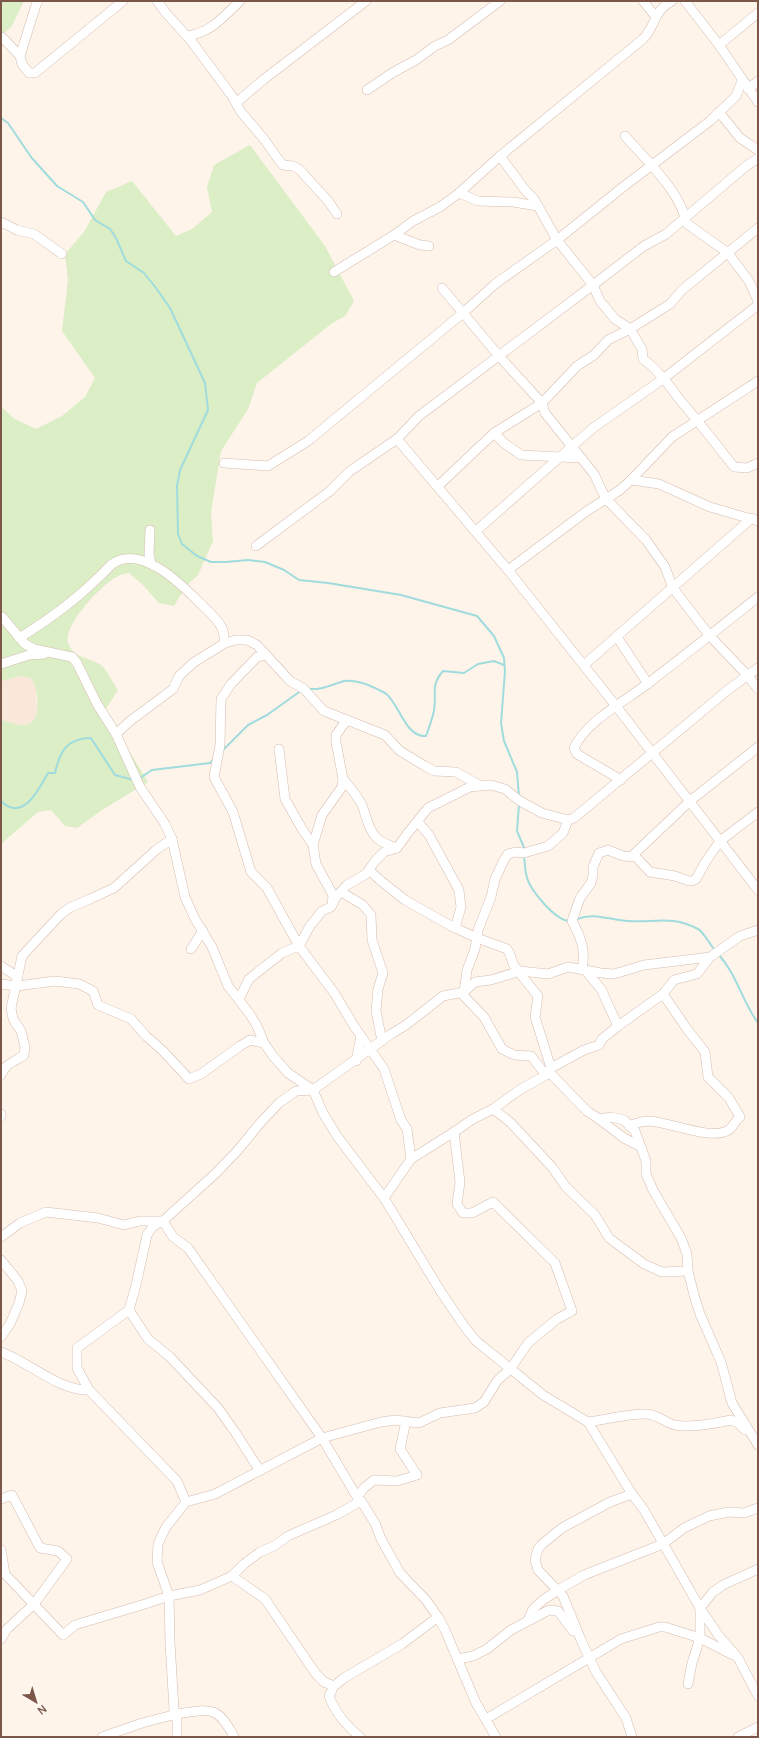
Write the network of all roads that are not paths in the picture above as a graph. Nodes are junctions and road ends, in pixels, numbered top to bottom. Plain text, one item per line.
1 (38, 1) edge
2 (123, 1) edge
3 (157, 1) edge
4 (240, 1) edge
5 (366, 1) edge
6 (500, 1) edge
7 (643, 1) edge
8 (672, 1) edge
9 (685, 1) edge
10 (758, 13) edge
11 (656, 17) junction
12 (187, 36) junction
13 (2, 37) dead end
14 (719, 45) junction
15 (20, 56) junction
16 (742, 81) junction
17 (758, 81) edge
18 (748, 89) junction
19 (367, 90) dead end
20 (758, 102) edge
21 (236, 103) junction
22 (719, 112) junction
23 (625, 136) dead end
24 (758, 150) edge
25 (500, 156) junction
26 (758, 158) edge
27 (650, 166) junction
28 (459, 193) junction
29 (538, 206) junction
30 (337, 214) dead end
31 (686, 216) junction
32 (1, 222) edge
33 (758, 228) edge
34 (394, 235) junction
35 (557, 240) junction
36 (429, 246) dead end
37 (728, 253) junction
38 (62, 254) dead end
39 (334, 272) dead end
40 (593, 285) junction
41 (442, 288) dead end
42 (758, 301) edge
43 (758, 305) edge
44 (463, 313) junction
45 (630, 329) junction
46 (499, 356) junction
47 (663, 379) junction
48 (758, 381) edge
49 (542, 403) junction
50 (698, 421) junction
51 (494, 433) junction
52 (397, 439) junction
53 (571, 445) junction
54 (559, 457) junction
55 (581, 458) junction
56 (224, 463) dead end
57 (758, 463) edge
58 (631, 480) junction
59 (438, 486) junction
60 (606, 499) junction
61 (755, 519) edge
62 (150, 530) dead end
63 (476, 531) junction
64 (256, 546) dead end
65 (151, 564) junction
66 (508, 570) junction
67 (673, 588) junction
68 (758, 598) edge
69 (2, 617) edge
70 (709, 635) junction
71 (617, 637) junction
72 (19, 638) junction
73 (225, 643) junction
74 (51, 653) junction
75 (266, 655) junction
76 (1, 664) edge
77 (584, 665) junction
78 (758, 668) edge
79 (748, 676) junction
80 (648, 684) junction
81 (758, 689) edge
82 (616, 706) junction
83 (346, 721) junction
84 (116, 734) junction
85 (758, 747) edge
86 (279, 749) dead end
87 (653, 753) junction
88 (343, 779) junction
89 (621, 780) junction
90 (482, 787) junction
91 (690, 801) junction
92 (758, 812) edge
93 (568, 820) junction
94 (418, 822) junction
95 (172, 839) junction
96 (720, 841) junction
97 (313, 845) junction
98 (397, 848) junction
99 (632, 856) junction
100 (369, 870) junction
101 (758, 890) edge
102 (341, 892) junction
103 (331, 907) junction
104 (455, 928) junction
105 (758, 930) edge
106 (203, 931) junction
107 (477, 938) junction
108 (299, 946) junction
109 (191, 949) dead end
110 (710, 958) junction
111 (1, 966) edge
112 (584, 970) junction
113 (519, 971) junction
114 (18, 977) junction
115 (1, 984) edge
116 (16, 986) junction
117 (462, 992) junction
118 (663, 994) junction
119 (238, 999) junction
120 (618, 1026) junction
121 (361, 1036) junction
122 (382, 1041) junction
123 (264, 1043) junction
124 (371, 1050) junction
125 (356, 1061) junction
126 (549, 1071) junction
127 (1, 1075) edge
128 (314, 1090) junction
129 (493, 1108) junction
130 (599, 1119) junction
131 (628, 1126) junction
132 (454, 1132) junction
133 (641, 1148) junction
134 (412, 1159) junction
135 (384, 1198) junction
136 (163, 1221) junction
137 (1, 1237) edge
138 (1, 1260) edge
139 (688, 1271) junction
140 (129, 1310) junction
141 (1, 1337) edge
142 (1, 1352) edge
143 (511, 1368) junction
144 (89, 1390) junction
145 (406, 1421) junction
146 (588, 1422) junction
147 (752, 1437) junction
148 (322, 1438) junction
149 (758, 1445) edge
150 (260, 1471) junction
151 (632, 1494) junction
152 (1, 1499) edge
153 (359, 1499) junction
154 (186, 1502) junction
155 (758, 1508) edge
156 (663, 1544) junction
157 (1, 1550) edge
158 (758, 1569) edge
159 (232, 1576) junction
160 (558, 1590) junction
161 (169, 1596) junction
162 (34, 1604) junction
163 (700, 1608) junction
164 (438, 1617) junction
165 (528, 1620) junction
166 (700, 1638) junction
167 (1, 1639) edge
168 (580, 1640) junction
169 (738, 1658) junction
170 (458, 1659) junction
171 (590, 1659) junction
172 (688, 1684) dead end
173 (334, 1686) junction
174 (758, 1696) edge
175 (177, 1714) junction
176 (486, 1719) junction
177 (758, 1727) edge
178 (102, 1737) edge
179 (177, 1737) edge
180 (234, 1737) edge
181 (360, 1737) edge
182 (496, 1737) edge
183 (632, 1737) edge
184 (738, 1737) edge

1 - 15 street
2 - 15 street
3 - 12 street
4 - 12 street
5 - 21 street
6 - 19 street
7 - 11 street
8 - 11 street
9 - 14 street
10 - 14 street
11 - 25 street
12 - 21 street
13 - 15 street
14 - 16 street
16 - 18 street
16 - 22 street
17 - 18 street
18 - 20 street
21 - 30 street
22 - 24 street
22 - 27 street
23 - 27 street
25 - 28 street
25 - 29 street
26 - 31 street
27 - 31 street
27 - 35 street
28 - 29 street
28 - 34 street
29 - 35 street
31 - 37 street
31 - 40 street
32 - 38 street
33 - 37 street
34 - 36 street
34 - 39 street
35 - 40 street
35 - 44 street
37 - 42 street
37 - 45 street
40 - 45 street
40 - 46 street
41 - 44 street
43 - 47 street
44 - 46 street
44 - 56 street
45 - 47 street
45 - 49 street
46 - 49 street
46 - 52 street
47 - 50 street
47 - 53 street
48 - 50 street
49 - 51 street
49 - 53 street
50 - 57 street
50 - 58 street
51 - 54 street
51 - 59 street
52 - 59 street
52 - 64 street
53 - 54 street
53 - 55 street
54 - 55 street
54 - 63 street
55 - 60 street
58 - 60 street
58 - 61 street
59 - 63 street
60 - 66 street
60 - 67 street
61 - 67 street
62 - 65 street
63 - 66 street
65 - 72 street
65 - 73 street
66 - 77 street
67 - 70 street
67 - 71 street
68 - 70 street
69 - 72 street
70 - 79 street
70 - 80 street
71 - 77 street
71 - 80 street
72 - 74 street
73 - 75 street
73 - 84 street
74 - 76 street
74 - 84 street
75 - 83 street
75 - 108 street
77 - 82 street
78 - 79 street
79 - 81 street
79 - 87 street
80 - 82 street
82 - 87 street
82 - 89 street
83 - 88 street
83 - 90 street
84 - 95 street
85 - 91 street
86 - 97 street
87 - 89 street
87 - 91 street
88 - 97 street
88 - 98 street
89 - 93 street
90 - 93 street
90 - 94 street
91 - 96 street
91 - 99 street
92 - 96 street
93 - 107 street
94 - 98 street
94 - 104 street
95 - 106 street
95 - 114 street
96 - 99 street
96 - 101 street
97 - 103 street
98 - 100 street
99 - 112 street
100 - 102 street
100 - 104 street
102 - 103 street
102 - 122 street
103 - 108 street
104 - 107 street
105 - 110 street
106 - 109 street
106 - 119 street
107 - 113 street
107 - 117 street
108 - 119 street
108 - 121 street
110 - 112 street
110 - 118 street
111 - 114 street
112 - 113 street
112 - 120 street
113 - 117 street
113 - 126 street
114 - 116 street
115 - 116 street
116 - 123 street
116 - 127 street
117 - 122 street
117 - 126 street
118 - 120 street
118 - 131 street
119 - 123 street
120 - 126 street
121 - 124 street
121 - 125 street
122 - 124 street
123 - 128 street
124 - 125 street
124 - 134 street
125 - 128 street
126 - 129 street
126 - 130 street
128 - 135 street
128 - 136 street
129 - 132 street
129 - 139 street
130 - 131 street
130 - 133 street
131 - 133 street
132 - 134 street
132 - 143 street
133 - 139 street
134 - 135 street
135 - 143 street
136 - 137 street
136 - 140 street
136 - 148 street
138 - 141 street
139 - 147 street
140 - 144 street
140 - 150 street
142 - 144 street
143 - 145 street
143 - 146 street
144 - 154 street
145 - 148 street
145 - 153 street
146 - 147 street
146 - 151 street
147 - 149 street
148 - 150 street
148 - 153 street
150 - 154 street
151 - 156 street
151 - 160 street
152 - 162 street
153 - 159 street
153 - 164 street
154 - 161 street
155 - 156 street
156 - 160 street
156 - 163 street
157 - 162 street
158 - 163 street
159 - 161 street
159 - 173 street
160 - 165 street
160 - 168 street
161 - 162 street
161 - 175 street
162 - 167 street
163 - 166 street
163 - 169 street
164 - 170 street
164 - 173 street
165 - 168 street
165 - 170 street
166 - 169 street
166 - 171 street
166 - 172 street
168 - 171 street
169 - 174 street
170 - 176 street
171 - 176 street
171 - 183 street
173 - 181 street
175 - 178 street
175 - 179 street
175 - 180 street
176 - 182 street
177 - 184 street

